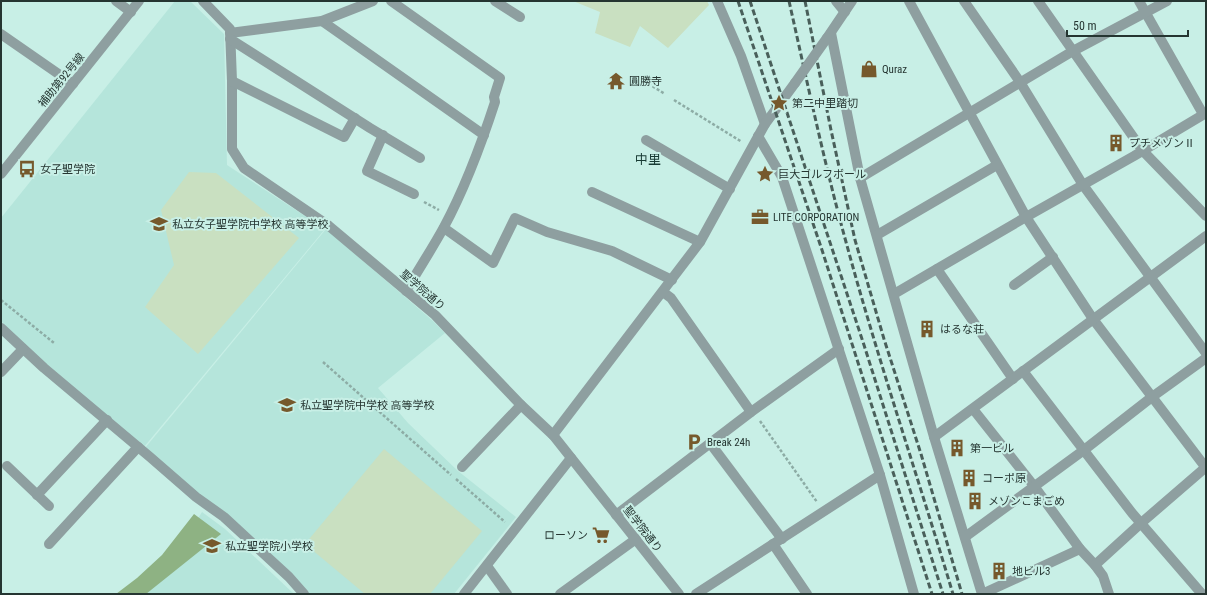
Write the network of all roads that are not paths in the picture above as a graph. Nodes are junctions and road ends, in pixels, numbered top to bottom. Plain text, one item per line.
1 (116, 1) edge
2 (139, 1) edge
3 (203, 1) edge
4 (374, 1) edge
5 (391, 1) edge
6 (495, 1) edge
7 (717, 1) edge
8 (836, 1) edge
9 (852, 1) edge
10 (909, 1) edge
11 (964, 1) edge
12 (1038, 1) edge
13 (1139, 1) edge
14 (1167, 1) edge
15 (131, 12) junction
16 (845, 12) junction
17 (1145, 13) junction
18 (520, 17) dead end
19 (322, 21) junction
20 (1, 34) edge
21 (230, 36) junction
22 (829, 36) junction
23 (1073, 51) junction
24 (232, 81) junction
25 (1020, 82) junction
26 (73, 84) junction
27 (969, 112) junction
28 (1205, 113) edge
29 (355, 118) junction
30 (765, 124) junction
31 (383, 135) junction
32 (484, 135) junction
33 (758, 136) junction
34 (646, 140) dead end
35 (1143, 151) junction
36 (420, 158) dead end
37 (997, 166) junction
38 (1, 174) edge
39 (860, 178) junction
40 (1083, 185) junction
41 (730, 189) junction
42 (592, 192) dead end
43 (414, 194) dead end
44 (1206, 216) edge
45 (1026, 217) junction
46 (444, 228) junction
47 (877, 235) junction
48 (1206, 236) edge
49 (700, 242) junction
50 (1053, 257) junction
51 (937, 270) junction
52 (1150, 277) junction
53 (672, 280) junction
54 (1014, 285) dead end
55 (406, 291) junction
56 (663, 292) junction
57 (894, 294) junction
58 (1093, 319) junction
59 (1, 328) edge
60 (23, 349) junction
61 (839, 349) junction
62 (1206, 353) edge
63 (1206, 358) edge
64 (1024, 371) junction
65 (1, 372) edge
66 (1013, 379) junction
67 (1152, 397) junction
68 (521, 405) junction
69 (974, 408) junction
70 (752, 411) junction
71 (106, 420) junction
72 (553, 435) junction
73 (934, 437) junction
74 (710, 443) junction
75 (138, 447) junction
76 (1084, 450) junction
77 (571, 458) junction
78 (7, 466) dead end
79 (462, 467) dead end
80 (1206, 468) edge
81 (880, 475) junction
82 (1034, 486) junction
83 (37, 494) junction
84 (49, 506) dead end
85 (616, 515) junction
86 (1140, 524) junction
87 (965, 537) junction
88 (636, 539) junction
89 (778, 541) junction
90 (49, 544) dead end
91 (1080, 549) junction
92 (1095, 565) junction
93 (487, 566) junction
94 (304, 594) edge
95 (464, 594) edge
96 (507, 594) edge
97 (560, 594) edge
98 (679, 594) edge
99 (696, 594) edge
100 (807, 594) edge
101 (914, 594) edge
102 (982, 594) edge
103 (1109, 594) edge
104 (1202, 594) edge

1 - 15 street
2 - 15 street, 補助第92号線
3 - 21 street
4 - 19 street
5 - 32 street
6 - 18 street
7 - 30 street
8 - 16 street
9 - 16 street
10 - 27 street
11 - 25 street
12 - 23 street
13 - 17 street
14 - 17 street
15 - 26 street, 補助第92号線
16 - 22 street
17 - 23 street
17 - 28 street
19 - 21 street
19 - 32 street
20 - 26 street
21 - 24 street, 聖学院通り
21 - 29 street
22 - 30 street, bridge
22 - 39 street
23 - 25 street
23 - 35 street
24 - 29 street
24 - 55 street, 聖学院通り
25 - 27 street
25 - 40 street
26 - 38 street, 補助第92号線
27 - 37 street
27 - 39 street
28 - 35 street
29 - 31 street
30 - 33 street
31 - 36 street
31 - 43 street
32 - 46 street
33 - 41 street
33 - 61 street
34 - 41 street
35 - 40 street
35 - 44 street
37 - 45 street
37 - 47 street
39 - 47 street
40 - 45 street
40 - 52 street
41 - 49 street
42 - 49 street
45 - 50 street
45 - 51 street
46 - 53 street
46 - 55 street
47 - 57 street
48 - 52 street
49 - 53 street
50 - 54 street
50 - 58 street
51 - 57 street
51 - 66 street
52 - 58 street
52 - 62 street
53 - 56 street
55 - 68 street, 聖学院通り
56 - 70 street
56 - 72 street
57 - 73 street
58 - 64 street
58 - 67 street
59 - 60 street
60 - 65 street
60 - 71 street
61 - 70 street
61 - 81 street
63 - 67 street
64 - 66 street
64 - 76 street
66 - 69 street
67 - 76 street
67 - 80 street
68 - 72 street, 聖学院通り
68 - 79 street
69 - 73 street
69 - 82 street
70 - 74 street
71 - 75 street
71 - 83 street
72 - 77 street, 聖学院通り
73 - 87 street
74 - 85 street
74 - 89 street
75 - 90 street
75 - 94 street
76 - 82 street
76 - 86 street
77 - 85 street, 聖学院通り
77 - 93 street
78 - 83 street
80 - 86 street
81 - 89 street
81 - 101 street
82 - 87 street
82 - 91 street
83 - 84 street
85 - 88 street, 聖学院通り
86 - 92 street
86 - 104 street
87 - 102 street
88 - 97 street
88 - 98 street, 聖学院通り
89 - 99 street
89 - 100 street
91 - 92 street
91 - 102 street
92 - 103 street
93 - 95 street
93 - 96 street

